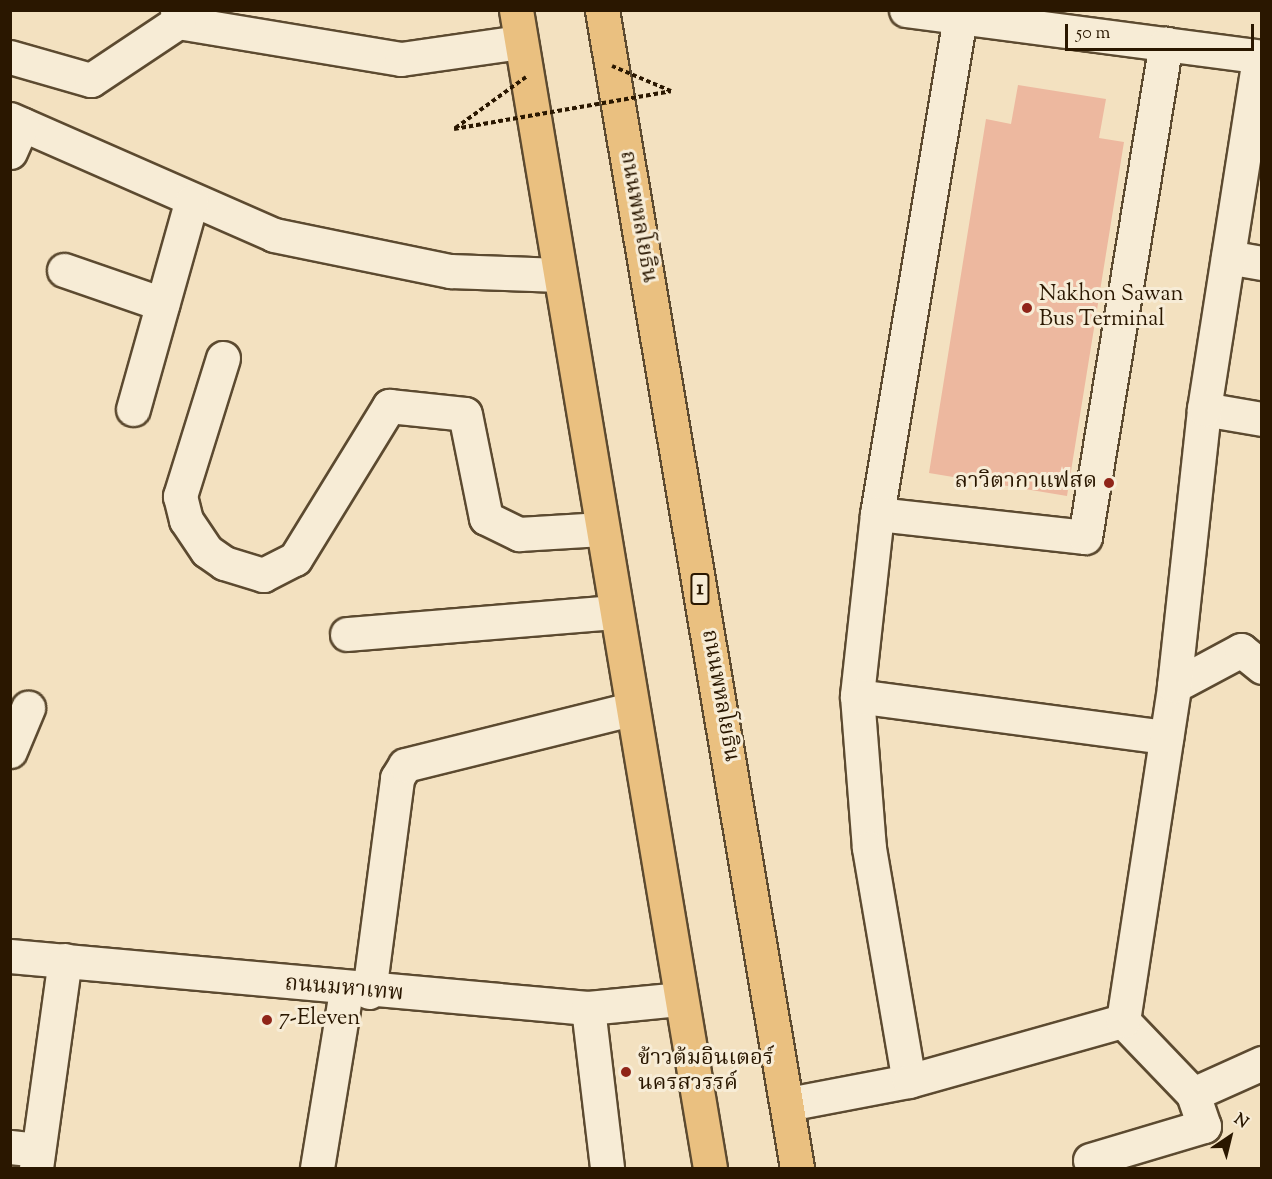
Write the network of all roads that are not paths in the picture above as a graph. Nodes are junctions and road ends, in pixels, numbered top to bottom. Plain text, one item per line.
1 (516, 10) edge
2 (602, 10) edge
3 (906, 10) edge
4 (177, 16) edge
5 (960, 17) junction
6 (521, 42) junction
7 (1166, 44) junction
8 (10, 57) edge
9 (1260, 57) edge
10 (14, 132) edge
11 (191, 202) junction
12 (1228, 257) junction
13 (1262, 263) edge
14 (64, 270) dead end
15 (560, 275) junction
16 (162, 304) junction
17 (223, 358) dead end
18 (133, 409) dead end
19 (1204, 410) junction
20 (1262, 419) edge
21 (877, 514) junction
22 (602, 529) junction
23 (616, 612) junction
24 (347, 634) dead end
25 (1262, 667) edge
26 (1174, 686) junction
27 (857, 696) junction
28 (28, 708) dead end
29 (632, 709) junction
30 (1166, 737) junction
31 (10, 752) edge
32 (10, 956) edge
33 (65, 960) junction
34 (358, 992) junction
35 (679, 999) junction
36 (588, 1008) junction
37 (1124, 1021) junction
38 (1262, 1063) edge
39 (909, 1081) junction
40 (1193, 1094) junction
41 (788, 1104) junction
42 (28, 1155) edge
43 (1090, 1160) dead end
44 (317, 1168) edge
45 (607, 1168) edge
46 (710, 1168) edge
47 (797, 1168) edge

1 - 6 main road
2 - 41 main road, ถนนพหลโยธิน / 1
3 - 5 street
4 - 6 street
4 - 8 street
5 - 7 street
5 - 21 street
6 - 15 main road
7 - 9 street
7 - 21 street
9 - 12 street
10 - 11 street
11 - 15 street
11 - 16 street
12 - 13 street
12 - 19 street
14 - 16 street
15 - 22 main road
16 - 18 street
17 - 22 street
19 - 20 street
19 - 26 street
21 - 27 street
22 - 23 main road
23 - 24 street
23 - 29 main road
25 - 26 street
26 - 30 street
27 - 30 street
27 - 39 street
28 - 31 street
29 - 34 street
29 - 35 main road
30 - 37 street
32 - 33 street, ถนนมหาเทพ
33 - 34 street, ถนนมหาเทพ
33 - 42 street
34 - 36 street, ถนนมหาเทพ
34 - 44 street
35 - 36 street, ถนนมหาเทพ
35 - 46 main road
36 - 45 street
37 - 39 street
37 - 40 street
38 - 40 street
39 - 41 street
40 - 43 street
41 - 47 main road, ถนนพหลโยธิน / 1

